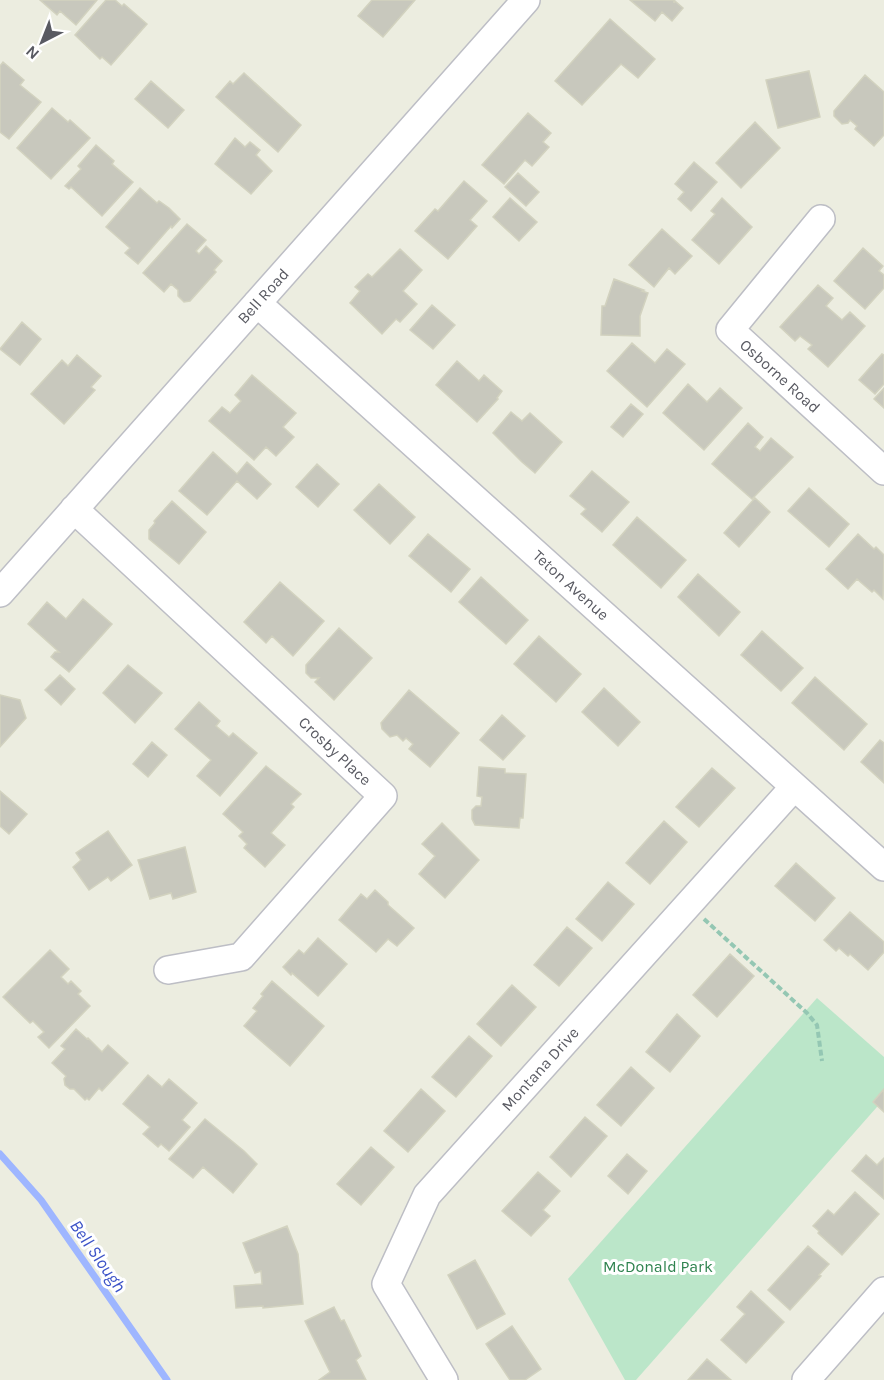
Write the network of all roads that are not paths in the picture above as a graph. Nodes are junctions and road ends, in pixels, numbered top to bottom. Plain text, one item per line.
1 (526, 0) edge
2 (821, 219) dead end
3 (257, 303) junction
4 (884, 471) edge
5 (74, 509) junction
6 (0, 593) edge
7 (794, 787) junction
8 (884, 867) edge
9 (168, 970) dead end
10 (884, 1291) edge
11 (444, 1380) edge
12 (806, 1380) edge

1 - 3 street, Bell Road
2 - 4 street, Osborne Road
3 - 5 street, Bell Road
3 - 7 street, Teton Avenue
5 - 6 street, Bell Road
5 - 9 street, Crosby Place
7 - 8 street, Teton Avenue
7 - 11 street, Montana Drive
10 - 12 street

